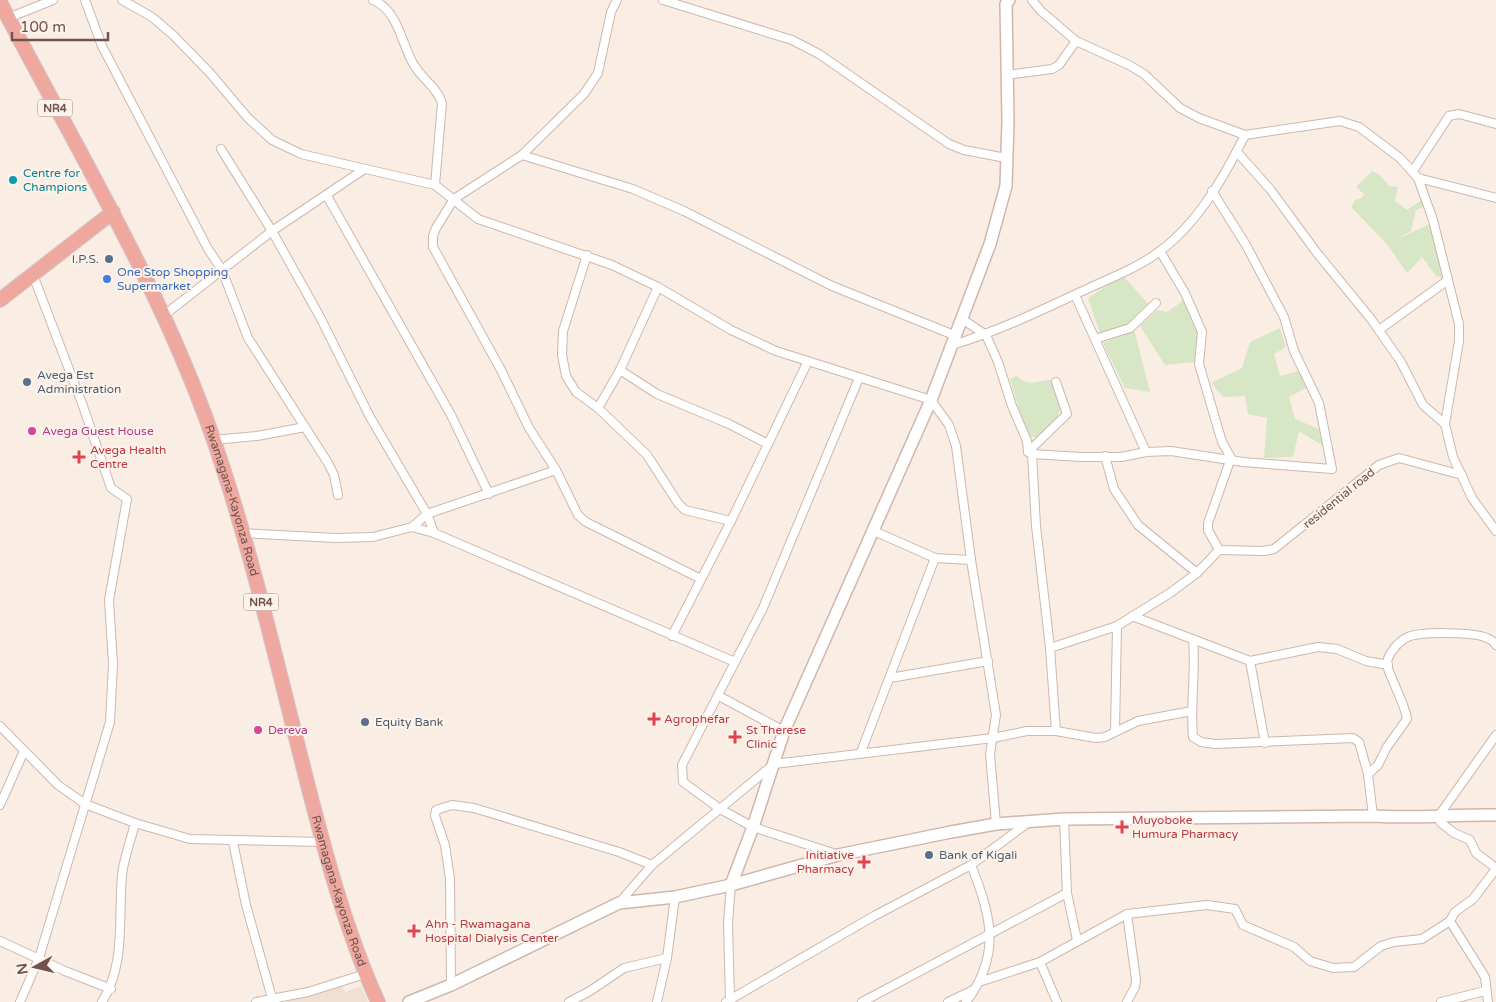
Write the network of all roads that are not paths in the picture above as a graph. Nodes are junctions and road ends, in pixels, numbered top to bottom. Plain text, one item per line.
1 (53, 0) edge
2 (86, 0) edge
3 (122, 0) edge
4 (373, 0) edge
5 (617, 0) edge
6 (663, 0) edge
7 (1032, 0) edge
8 (1006, 1) edge
9 (0, 2) edge
10 (8, 18) junction
11 (1076, 41) junction
12 (1007, 74) junction
13 (1496, 124) edge
14 (1245, 135) junction
15 (221, 149) dead end
16 (1236, 152) junction
17 (522, 155) junction
18 (1006, 158) junction
19 (363, 170) junction
20 (1413, 171) junction
21 (1418, 178) junction
22 (435, 185) junction
23 (1212, 192) junction
24 (327, 196) junction
25 (454, 198) junction
26 (1496, 198) edge
27 (113, 212) junction
28 (272, 231) junction
29 (1160, 251) junction
30 (587, 255) junction
31 (222, 270) junction
32 (33, 275) junction
33 (1448, 280) junction
34 (658, 287) junction
35 (1075, 295) junction
36 (0, 300) edge
37 (1156, 303) dead end
38 (163, 316) junction
39 (962, 319) junction
40 (1379, 330) junction
41 (986, 335) junction
42 (1095, 339) junction
43 (953, 340) junction
44 (808, 361) junction
45 (620, 370) junction
46 (859, 378) junction
47 (1056, 382) dead end
48 (931, 400) junction
49 (598, 408) junction
50 (1445, 424) junction
51 (305, 427) junction
52 (214, 440) junction
53 (768, 444) junction
54 (1146, 452) junction
55 (1030, 453) junction
56 (1105, 456) junction
57 (1231, 458) junction
58 (556, 470) junction
59 (1462, 476) junction
60 (489, 494) junction
61 (338, 495) dead end
62 (428, 514) junction
63 (731, 521) junction
64 (412, 527) junction
65 (874, 531) junction
66 (1496, 531) edge
67 (242, 533) junction
68 (434, 533) junction
69 (1219, 550) junction
70 (935, 558) junction
71 (971, 560) junction
72 (1197, 573) junction
73 (701, 579) junction
74 (1132, 616) junction
75 (1117, 626) junction
76 (672, 636) junction
77 (1193, 638) junction
78 (1496, 645) edge
79 (1050, 648) junction
80 (988, 661) junction
81 (1250, 661) junction
82 (735, 662) junction
83 (1388, 665) junction
84 (890, 678) junction
85 (719, 696) junction
86 (1192, 711) junction
87 (0, 726) edge
88 (784, 731) junction
89 (1056, 731) junction
90 (1115, 732) junction
91 (1496, 735) edge
92 (993, 738) junction
93 (1265, 743) junction
94 (24, 752) junction
95 (861, 752) junction
96 (774, 764) junction
97 (1368, 774) junction
98 (85, 804) junction
99 (0, 806) edge
100 (720, 809) junction
101 (1440, 814) junction
102 (1496, 815) edge
103 (1373, 816) junction
104 (1409, 817) junction
105 (1163, 818) junction
106 (1064, 819) junction
107 (1031, 820) junction
108 (136, 823) junction
109 (996, 824) junction
110 (752, 827) junction
111 (233, 842) junction
112 (322, 842) junction
113 (838, 855) junction
114 (652, 865) junction
115 (971, 865) junction
116 (1496, 869) edge
117 (731, 885) junction
118 (1067, 893) junction
119 (675, 896) junction
120 (619, 903) junction
121 (1127, 914) junction
122 (1450, 920) junction
123 (990, 935) junction
124 (0, 940) edge
125 (1077, 940) junction
126 (38, 958) junction
127 (667, 958) junction
128 (1040, 962) junction
129 (365, 974) junction
130 (451, 985) junction
131 (978, 985) junction
132 (111, 989) junction
133 (1485, 991) junction
134 (272, 998) junction
135 (103, 1001) edge
136 (728, 1001) edge
137 (20, 1002) edge
138 (114, 1002) edge
139 (256, 1002) edge
140 (378, 1002) edge
141 (409, 1002) edge
142 (569, 1002) edge
143 (657, 1002) edge
144 (862, 1002) edge
145 (948, 1002) edge
146 (966, 1002) edge
147 (1057, 1002) edge
148 (1127, 1002) edge
149 (1441, 1002) edge
150 (1488, 1002) edge

1 - 10 street
2 - 31 street
3 - 19 street
4 - 22 street
5 - 17 street
6 - 18 street
7 - 11 street
8 - 12 main road
9 - 10 highway, NR4
10 - 27 highway, NR4
11 - 12 street
11 - 14 street
12 - 18 main road
13 - 20 street
14 - 16 street
14 - 20 street
15 - 28 street
16 - 23 street
16 - 40 street
17 - 25 street
17 - 43 street
18 - 39 main road
19 - 22 street
19 - 24 street
20 - 21 street
21 - 26 street
21 - 33 street
22 - 25 street
23 - 29 street
23 - 57 street
24 - 28 street
24 - 60 street
25 - 30 street
25 - 58 street
27 - 32 highway
27 - 38 highway, Rwamagana-Kayonza Road / NR4
28 - 31 street
28 - 62 street
29 - 35 street
29 - 57 street
30 - 34 street
30 - 49 street
31 - 38 street
31 - 51 street
32 - 36 highway
32 - 98 street
33 - 40 street
33 - 50 street
34 - 44 street
34 - 45 street
35 - 41 street
35 - 42 street
37 - 42 street
38 - 52 highway, Rwamagana-Kayonza Road / NR4
39 - 41 street
39 - 43 main road
40 - 50 street
41 - 43 street
41 - 55 street
42 - 54 street
43 - 48 main road
44 - 46 street
44 - 53 street
45 - 49 street
45 - 53 street
46 - 48 street
46 - 82 street
47 - 55 street
48 - 65 main road
48 - 71 street
49 - 63 street
50 - 59 street
51 - 52 street
51 - 61 street
52 - 67 highway, Rwamagana-Kayonza Road / NR4
53 - 63 street
54 - 56 street
54 - 57 street
55 - 56 street
55 - 79 street
56 - 72 street
57 - 69 street
58 - 60 street
58 - 73 street
59 - 66 street
59 - 69 street, residential road
60 - 62 street
62 - 64 street
62 - 68 street
63 - 73 street
64 - 67 street
64 - 68 street
65 - 70 street
65 - 88 main road
67 - 112 highway, Rwamagana-Kayonza Road / NR4
68 - 76 street
69 - 72 street
70 - 71 street
70 - 84 street
71 - 80 street
72 - 74 street
73 - 76 street
74 - 75 street
74 - 77 street
75 - 79 street
75 - 90 street
76 - 82 street
77 - 81 street
77 - 86 street
78 - 83 street
79 - 89 street
80 - 84 street
80 - 92 street
81 - 83 street
81 - 93 street
82 - 85 street
83 - 97 street
84 - 95 street
85 - 88 street
85 - 100 street
86 - 90 street
86 - 93 street
87 - 94 street
88 - 96 main road
89 - 90 street
89 - 92 street
91 - 101 street
92 - 95 street
92 - 109 street
93 - 97 street
94 - 98 street
94 - 99 street
95 - 96 street
96 - 100 street
96 - 110 main road
97 - 103 street
98 - 108 street
98 - 126 street
100 - 110 street
100 - 114 street
101 - 102 main road
101 - 104 main road
101 - 116 street
102 - 104 street
103 - 104 main road
103 - 105 main road
104 - 105 street
105 - 106 main road
106 - 107 main road
106 - 118 street
107 - 109 main road
107 - 115 street
108 - 111 street
108 - 132 street
109 - 113 main road
110 - 113 street
110 - 117 main road
111 - 112 street
111 - 134 street
112 - 129 highway, Rwamagana-Kayonza Road / NR4
113 - 117 main road
114 - 120 street
114 - 130 street
115 - 123 street
115 - 136 street
116 - 122 street
117 - 119 main road
117 - 136 street
118 - 123 street
118 - 125 street
119 - 120 main road
119 - 127 street
120 - 130 main road
121 - 122 street
121 - 125 street
121 - 148 street
122 - 133 street
123 - 131 street
123 - 144 street
124 - 126 street
125 - 128 street
126 - 132 street
126 - 137 street
127 - 142 street
127 - 143 street
128 - 131 street
128 - 147 street
129 - 134 street
129 - 140 highway, Rwamagana-Kayonza Road / NR4
130 - 141 main road
131 - 145 street
131 - 146 street
132 - 135 street
133 - 149 street
133 - 150 street
134 - 139 street
135 - 138 street

